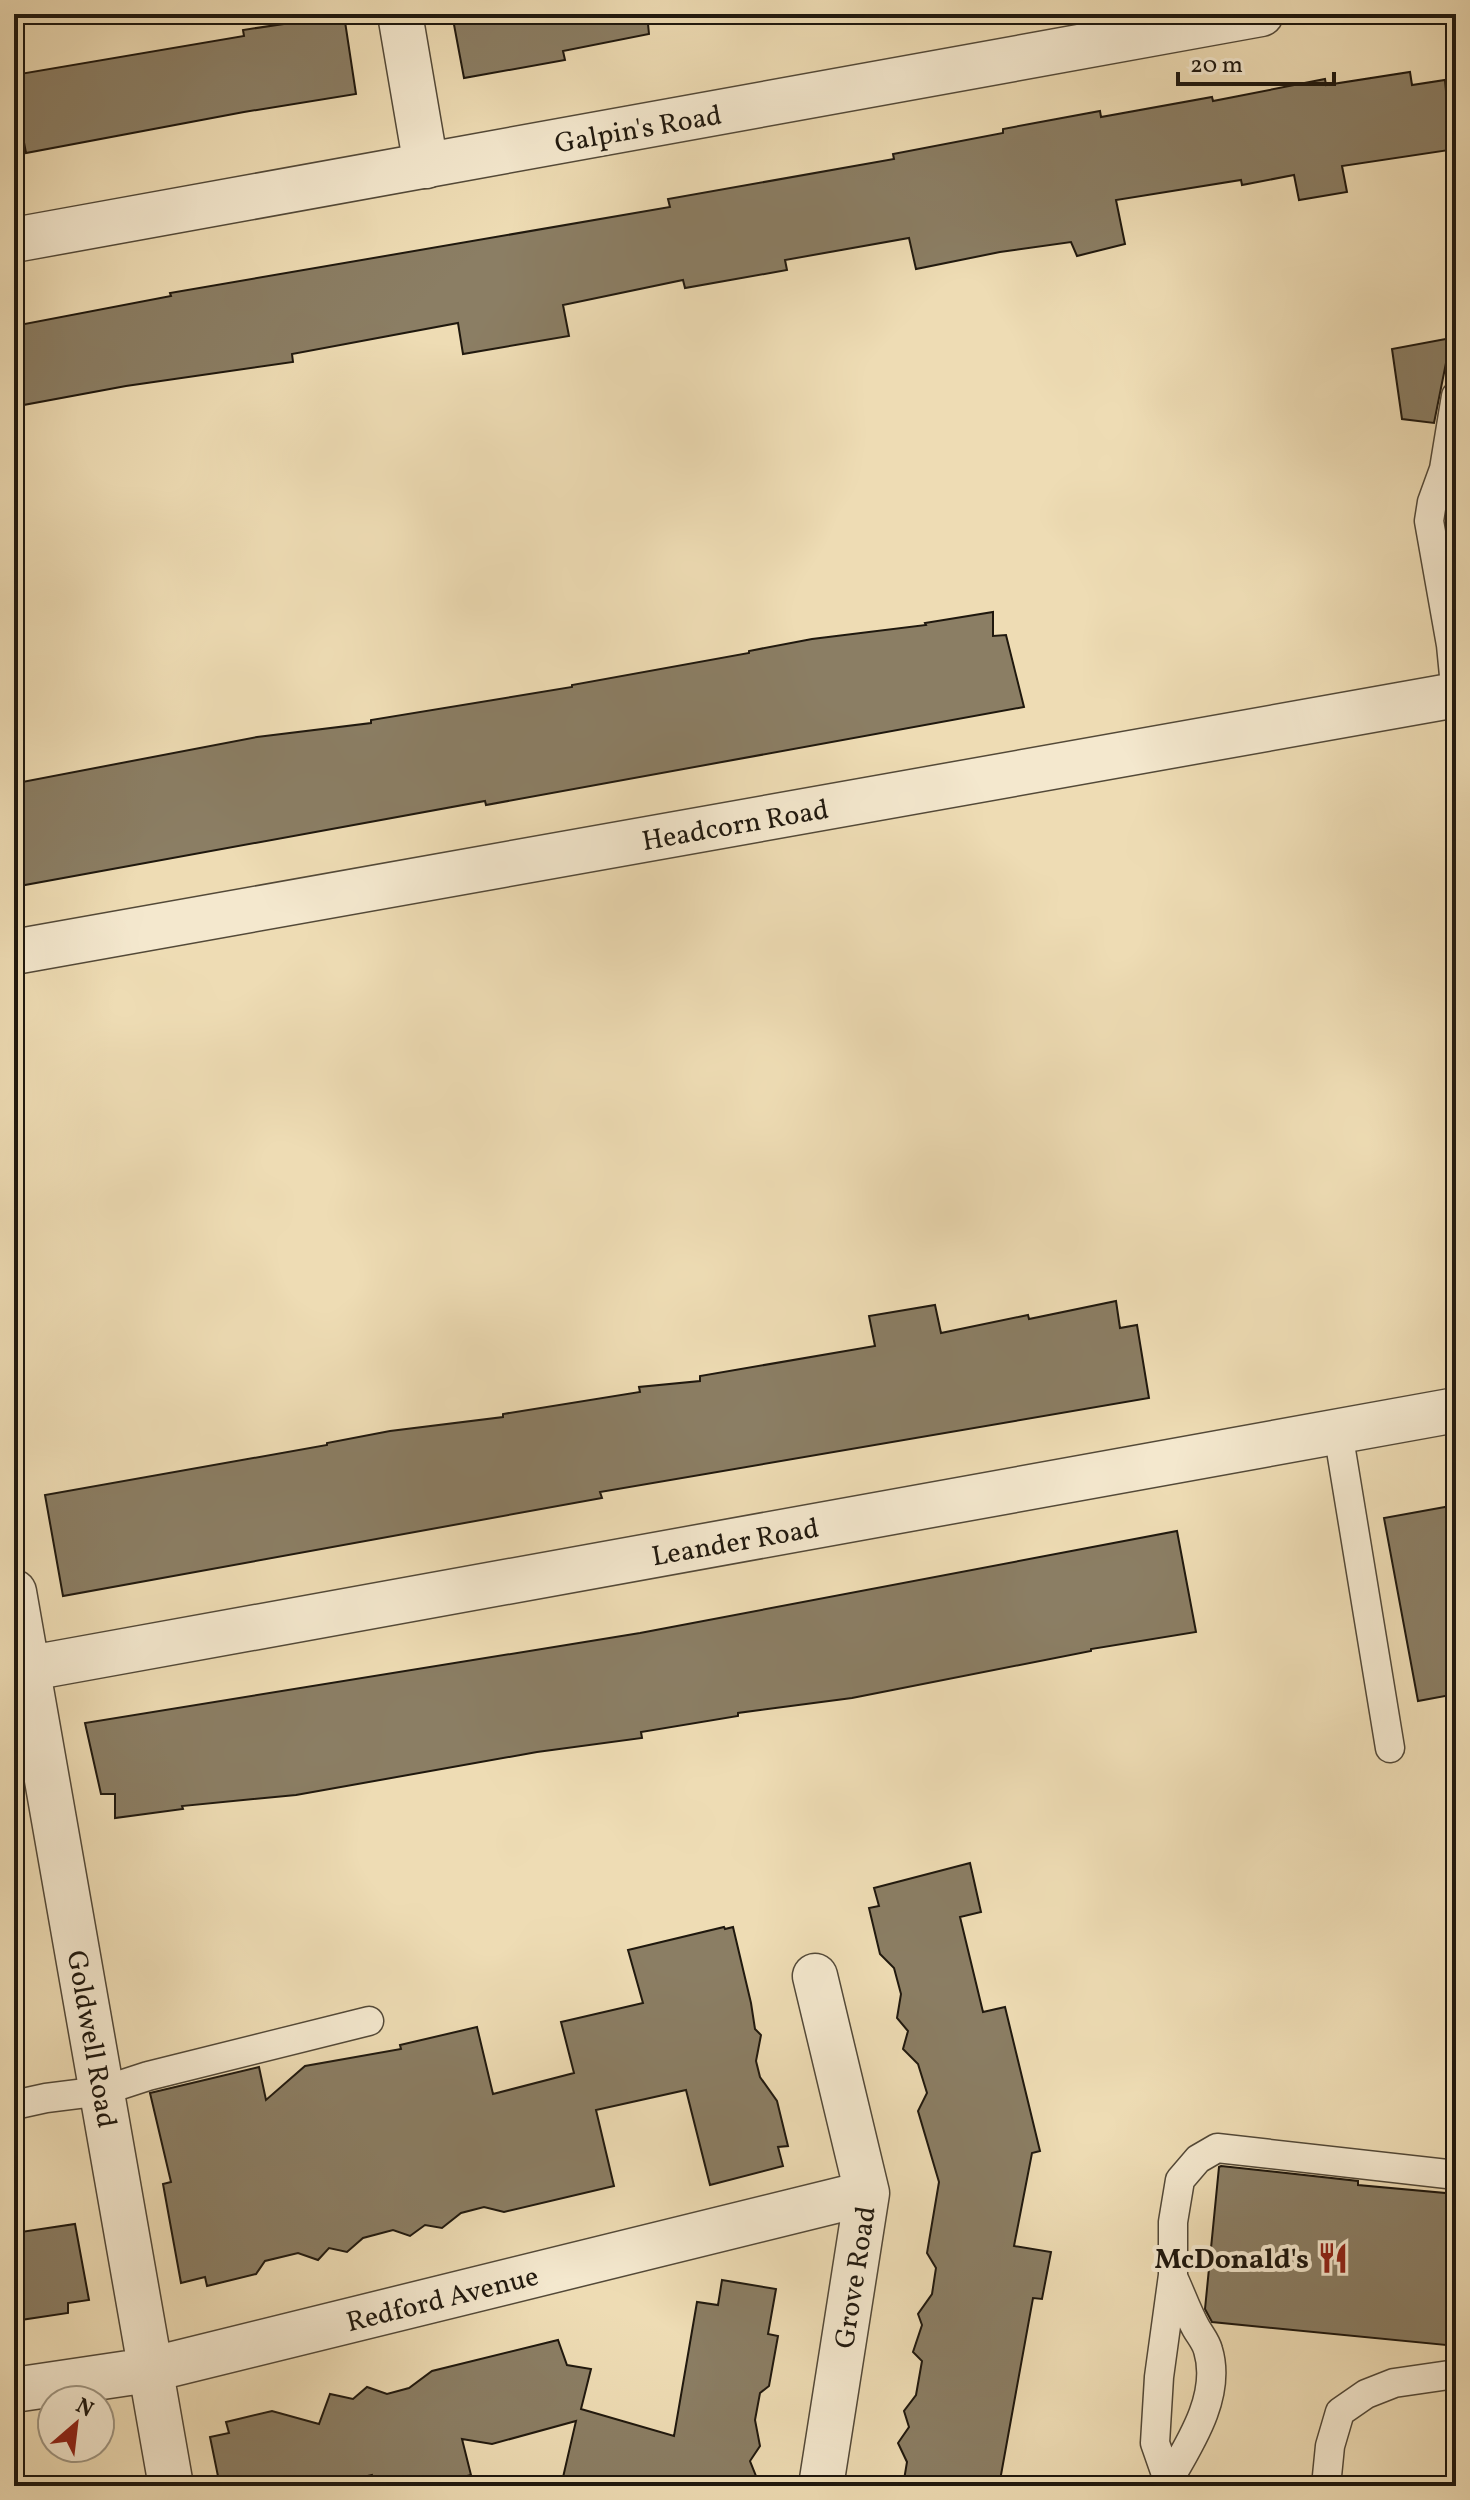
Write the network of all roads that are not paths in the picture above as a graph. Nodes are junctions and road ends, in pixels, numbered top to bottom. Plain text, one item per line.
1 (400, 14) edge
2 (1261, 14) edge
3 (426, 166) junction
4 (14, 240) edge
5 (1456, 396) edge
6 (1456, 696) edge
7 (14, 952) edge
8 (1456, 1410) edge
9 (1338, 1432) junction
10 (14, 1592) edge
11 (21, 1670) edge
12 (1390, 1748) dead end
13 (815, 1976) dead end
14 (369, 2021) dead end
15 (102, 2091) junction
16 (14, 2105) edge
17 (1456, 2175) edge
18 (867, 2193) junction
19 (1173, 2275) junction
20 (149, 2370) junction
21 (1456, 2374) edge
22 (14, 2390) edge
23 (1169, 2484) edge
24 (171, 2486) edge
25 (821, 2486) edge
26 (1326, 2486) edge

1 - 3 street
2 - 3 street, Galpin's Road
3 - 4 street, Galpin's Road
5 - 6 lane
6 - 7 street, Headcorn Road
8 - 9 street, Leander Road
9 - 11 street, Leander Road
9 - 12 lane
10 - 11 street, Goldwell Road
11 - 15 street, Goldwell Road
13 - 18 street, Grove Road
14 - 15 lane
15 - 16 lane
15 - 20 street, Goldwell Road
17 - 19 lane
18 - 20 street, Redford Avenue
18 - 25 street, Grove Road
19 - 23 lane
19 - 23 lane
20 - 22 street, Redford Avenue
20 - 24 street, Goldwell Road
21 - 26 lane

